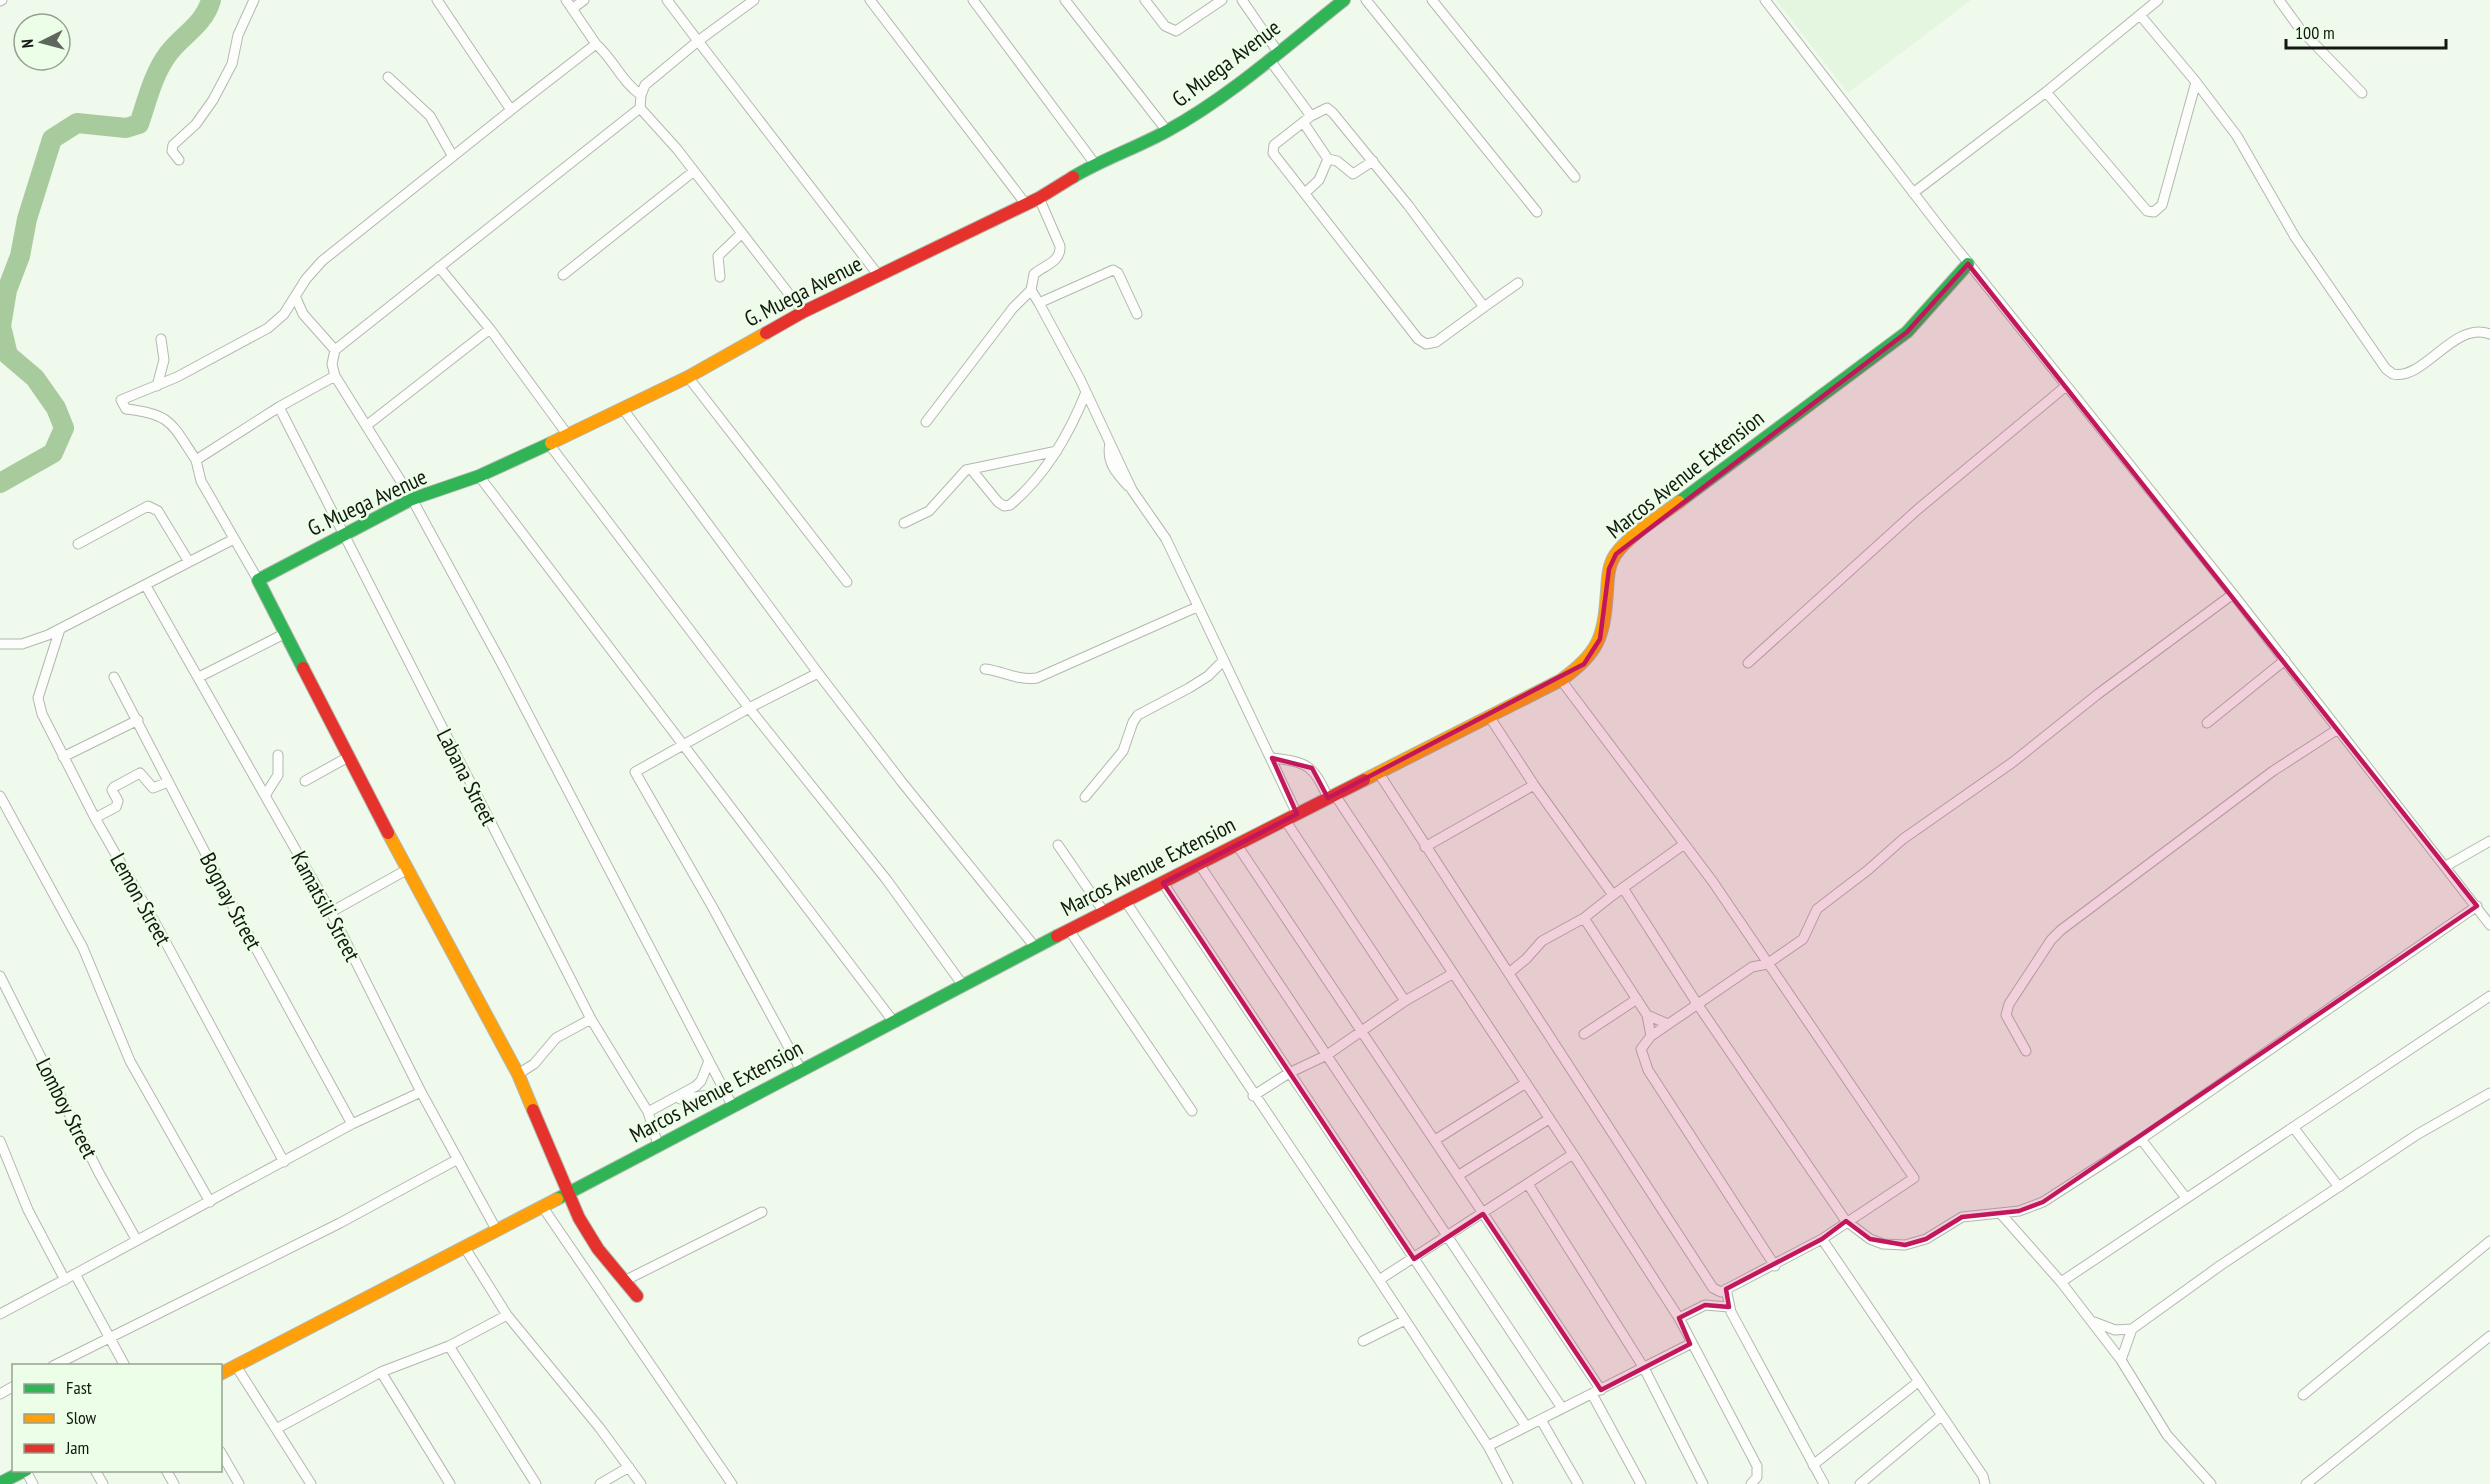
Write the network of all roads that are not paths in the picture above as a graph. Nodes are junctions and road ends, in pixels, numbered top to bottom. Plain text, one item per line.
1 (254, 0) edge
2 (437, 0) edge
3 (566, 0) edge
4 (584, 0) edge
5 (667, 0) edge
6 (754, 0) edge
7 (870, 0) edge
8 (973, 0) edge
9 (1065, 0) edge
10 (1145, 0) edge
11 (1222, 0) edge
12 (1242, 0) edge
13 (1344, 0) edge
14 (1366, 0) edge
15 (1432, 0) edge
16 (1765, 0) edge
17 (2158, 0) edge
18 (2279, 0) edge
19 (572, 9) junction
20 (2140, 15) junction
21 (698, 41) junction
22 (596, 44) junction
23 (1274, 55) junction
24 (388, 77) dead end
25 (2196, 82) junction
26 (2046, 92) junction
27 (2362, 93) dead end
28 (641, 95) junction
29 (640, 108) junction
30 (511, 110) junction
31 (1311, 116) junction
32 (1303, 122) junction
33 (1167, 131) junction
34 (452, 155) junction
35 (1328, 159) junction
36 (179, 160) dead end
37 (1373, 161) junction
38 (1095, 164) junction
39 (694, 171) junction
40 (1575, 177) dead end
41 (1913, 193) junction
42 (1305, 194) junction
43 (1039, 198) junction
44 (1025, 202) junction
45 (1537, 212) dead end
46 (741, 234) junction
47 (1968, 264) junction
48 (439, 267) junction
49 (563, 275) dead end
50 (879, 276) junction
51 (720, 277) dead end
52 (1518, 283) dead end
53 (1031, 290) junction
54 (296, 298) junction
55 (1039, 303) junction
56 (1484, 307) junction
57 (803, 312) junction
58 (1137, 314) dead end
59 (490, 329) junction
60 (2490, 334) edge
61 (161, 339) dead end
62 (335, 350) junction
63 (335, 376) junction
64 (688, 377) junction
65 (157, 386) junction
66 (2066, 386) junction
67 (1086, 392) junction
68 (279, 407) junction
69 (623, 409) junction
70 (926, 422) dead end
71 (366, 426) junction
72 (567, 434) junction
73 (549, 444) junction
74 (1057, 452) junction
75 (196, 460) junction
76 (971, 469) junction
77 (479, 476) junction
78 (412, 499) junction
79 (904, 523) dead end
80 (344, 533) junction
81 (234, 539) junction
82 (78, 544) dead end
83 (189, 562) junction
84 (258, 580) junction
85 (848, 582) dead end
86 (146, 586) junction
87 (2233, 594) junction
88 (1197, 608) junction
89 (60, 629) junction
90 (286, 633) junction
91 (0, 644) edge
92 (2285, 660) junction
93 (1223, 661) junction
94 (1748, 663) dead end
95 (985, 669) dead end
96 (818, 673) junction
97 (114, 676) dead end
98 (199, 677) junction
99 (1560, 680) junction
100 (749, 708) junction
101 (1490, 716) junction
102 (138, 720) junction
103 (2207, 723) dead end
104 (2338, 729) junction
105 (683, 746) junction
106 (278, 755) dead end
107 (350, 756) junction
108 (63, 757) junction
109 (1272, 758) junction
110 (1378, 772) junction
111 (306, 781) dead end
112 (168, 782) junction
113 (1534, 785) junction
114 (266, 794) junction
115 (0, 796) edge
116 (1331, 796) junction
117 (1084, 797) dead end
118 (1298, 814) junction
119 (95, 818) junction
120 (1285, 820) junction
121 (2490, 841) edge
122 (1058, 845) dead end
123 (1237, 845) junction
124 (1683, 845) junction
125 (1425, 847) junction
126 (1199, 864) junction
127 (2446, 866) junction
128 (408, 869) junction
129 (1163, 883) junction
130 (1623, 888) junction
131 (1613, 895) junction
132 (1126, 902) junction
133 (2477, 906) junction
134 (331, 912) junction
135 (1104, 912) junction
136 (1584, 918) junction
137 (2490, 925) edge
138 (1069, 930) junction
139 (1035, 947) junction
140 (1758, 951) junction
141 (1767, 964) junction
142 (1752, 967) junction
143 (1509, 973) junction
144 (1452, 974) junction
145 (0, 976) edge
146 (962, 984) junction
147 (2490, 996) edge
148 (1637, 999) junction
149 (1406, 1001) junction
150 (1698, 1005) junction
151 (1647, 1015) junction
152 (591, 1019) junction
153 (893, 1021) junction
154 (1668, 1024) junction
155 (1360, 1031) junction
156 (1584, 1034) dead end
157 (1651, 1036) junction
158 (2026, 1051) dead end
159 (1326, 1055) junction
160 (708, 1061) junction
161 (801, 1070) junction
162 (1289, 1073) junction
163 (518, 1074) junction
164 (1526, 1083) junction
165 (421, 1092) junction
166 (725, 1093) junction
167 (2490, 1093) edge
168 (1253, 1096) junction
169 (676, 1099) junction
170 (733, 1107) junction
171 (648, 1112) junction
172 (1192, 1112) dead end
173 (1549, 1119) junction
174 (352, 1124) junction
175 (2293, 1127) junction
176 (2141, 1139) junction
177 (1435, 1140) junction
178 (0, 1141) edge
179 (658, 1145) junction
180 (1573, 1154) junction
181 (458, 1159) junction
182 (284, 1162) junction
183 (1459, 1175) junction
184 (1528, 1184) junction
185 (2339, 1187) junction
186 (567, 1193) junction
187 (2186, 1198) junction
188 (210, 1202) junction
189 (542, 1206) junction
190 (762, 1212) dead end
191 (1483, 1214) junction
192 (2001, 1214) junction
193 (1846, 1221) junction
194 (497, 1231) junction
195 (1449, 1236) junction
196 (136, 1239) junction
197 (1822, 1239) junction
198 (2490, 1240) edge
199 (465, 1248) junction
200 (1413, 1259) junction
201 (1775, 1266) junction
202 (75, 1274) junction
203 (65, 1280) junction
204 (1379, 1280) junction
205 (624, 1281) junction
206 (2061, 1282) junction
207 (1726, 1289) junction
208 (637, 1296) dead end
209 (1729, 1307) junction
210 (0, 1314) edge
211 (507, 1315) junction
212 (1679, 1318) junction
213 (1405, 1320) junction
214 (2090, 1320) junction
215 (2132, 1329) junction
216 (109, 1336) junction
217 (2490, 1336) edge
218 (1363, 1341) dead end
219 (1690, 1344) junction
220 (449, 1346) junction
221 (2121, 1360) junction
222 (55, 1364) edge
223 (124, 1364) edge
224 (236, 1366) junction
225 (1644, 1368) junction
226 (381, 1372) junction
227 (222, 1373) edge
228 (1918, 1382) junction
229 (1596, 1392) junction
230 (2303, 1395) dead end
231 (1562, 1408) junction
232 (1941, 1416) junction
233 (1541, 1420) junction
234 (1526, 1426) junction
235 (276, 1429) junction
236 (1488, 1446) junction
237 (222, 1454) edge
238 (1813, 1465) junction
239 (629, 1467) junction
240 (24, 1472) edge
241 (0, 1483) edge
242 (239, 1484) edge
243 (311, 1484) edge
244 (450, 1484) edge
245 (536, 1484) edge
246 (600, 1484) edge
247 (641, 1484) edge
248 (732, 1484) edge
249 (1508, 1484) edge
250 (1578, 1484) edge
251 (1641, 1484) edge
252 (1704, 1484) edge
253 (1751, 1484) edge
254 (1824, 1484) edge
255 (1860, 1484) edge
256 (1985, 1484) edge
257 (2211, 1484) edge
258 (2306, 1484) edge

1 - 36 street
2 - 30 street
3 - 19 street
4 - 19 street
5 - 21 street
6 - 21 street
7 - 44 street
8 - 38 street
9 - 33 street
10 - 11 street
12 - 23 street
13 - 23 street, G. Muega Avenue
14 - 45 street
15 - 40 street
16 - 41 street
17 - 20 street
18 - 27 street
19 - 22 street
20 - 25 street
20 - 26 street
21 - 28 street
21 - 50 street
22 - 28 street
22 - 30 street
23 - 31 street
23 - 33 street, G. Muega Avenue
24 - 34 street
25 - 26 street
25 - 60 street
26 - 41 street
28 - 29 street
29 - 39 street
29 - 48 street
30 - 34 street
31 - 32 street
31 - 37 street
32 - 35 street
32 - 42 street
33 - 38 street, G. Muega Avenue
34 - 54 street
35 - 37 street
35 - 42 street
37 - 56 street
38 - 43 street, G. Muega Avenue
39 - 46 street
39 - 49 street
41 - 47 street
42 - 56 street
43 - 44 street, G. Muega Avenue
43 - 53 street
44 - 50 street, G. Muega Avenue
46 - 51 street
46 - 57 street
47 - 66 street
47 - 99 street, Marcos Avenue Extension
48 - 59 street
48 - 62 street
50 - 57 street, G. Muega Avenue
52 - 56 street
53 - 55 street
53 - 70 street
54 - 62 street
54 - 65 street
55 - 58 street
55 - 67 street
57 - 64 street, G. Muega Avenue
59 - 71 street
59 - 72 street
61 - 65 street
62 - 63 street
63 - 68 street
63 - 71 street
64 - 69 street, G. Muega Avenue
64 - 85 street
65 - 75 street
66 - 87 street
66 - 94 street
67 - 74 street
67 - 88 street
68 - 75 street
68 - 80 street, Labana Street
69 - 72 street, G. Muega Avenue
69 - 96 street
71 - 78 street
72 - 73 street, G. Muega Avenue
73 - 77 street, G. Muega Avenue
73 - 100 street
74 - 76 street
74 - 76 street
75 - 81 street
76 - 79 street
77 - 78 street, G. Muega Avenue
77 - 105 street
78 - 80 street, G. Muega Avenue
78 - 160 street
80 - 84 street, G. Muega Avenue
80 - 152 street, Labana Street
81 - 83 street
81 - 84 street
82 - 83 street
83 - 86 street
84 - 90 street
86 - 89 street
86 - 98 street, Kamatsili Street
87 - 92 street
87 - 141 street
88 - 93 street
88 - 95 street
89 - 91 street
89 - 108 street, Lemon Street
90 - 98 street
90 - 107 street
92 - 103 street
92 - 104 street
93 - 109 street
93 - 117 street
96 - 100 street
96 - 139 street
97 - 102 street, Bognay Street
98 - 114 street, Kamatsili Street
99 - 101 street, Marcos Avenue Extension
99 - 124 street
100 - 105 street
100 - 146 street
101 - 110 street, Marcos Avenue Extension
101 - 113 street
102 - 108 street
102 - 112 street, Bognay Street
104 - 127 street
104 - 158 street
105 - 153 street
105 - 161 street
106 - 114 street
107 - 111 street
107 - 128 street
108 - 119 street, Lemon Street
109 - 116 street
109 - 118 street
110 - 116 street, Marcos Avenue Extension
110 - 125 street
112 - 119 street
112 - 174 street, Bognay Street
113 - 125 street
113 - 131 street
114 - 134 street, Kamatsili Street
115 - 188 street
116 - 118 street, Marcos Avenue Extension
116 - 144 street
118 - 120 street, Marcos Avenue Extension
119 - 182 street, Lemon Street
120 - 123 street, Marcos Avenue Extension
120 - 149 street
121 - 127 street
122 - 135 street
123 - 126 street, Marcos Avenue Extension
123 - 155 street
124 - 130 street
124 - 140 street
125 - 143 street
126 - 129 street, Marcos Avenue Extension
126 - 159 street
127 - 133 street
128 - 134 street
128 - 163 street
129 - 132 street, Marcos Avenue Extension
129 - 162 street
130 - 131 street
130 - 150 street
131 - 136 street
132 - 135 street, Marcos Avenue Extension
132 - 168 street
133 - 137 street
133 - 176 street
134 - 165 street, Kamatsili Street
135 - 138 street, Marcos Avenue Extension
136 - 143 street
136 - 148 street
138 - 139 street, Marcos Avenue Extension
138 - 172 street
139 - 146 street, Marcos Avenue Extension
140 - 141 street
140 - 142 street
141 - 142 street
141 - 193 street
142 - 150 street
143 - 207 street
144 - 149 street
144 - 164 street
145 - 196 street, Lomboy Street
146 - 153 street, Marcos Avenue Extension
147 - 175 street
148 - 151 street
148 - 156 street
149 - 155 street
150 - 154 street
150 - 193 street
151 - 154 street
151 - 157 street
152 - 163 street
152 - 171 street, Labana Street
153 - 161 street, Marcos Avenue Extension
154 - 157 street
155 - 159 street
155 - 177 street
157 - 201 street
159 - 162 street
159 - 195 street
160 - 166 street
160 - 169 street
161 - 170 street, Marcos Avenue Extension
162 - 168 street
162 - 200 street
163 - 186 street
164 - 173 street
164 - 177 street
165 - 174 street
165 - 181 street, Kamatsili Street
166 - 169 street
166 - 170 street
167 - 185 street
168 - 204 street
169 - 171 street
170 - 179 street, Marcos Avenue Extension
171 - 179 street, Labana Street
173 - 180 street
173 - 183 street
174 - 182 street
175 - 185 street
175 - 187 street
176 - 187 street
176 - 192 street
177 - 183 street
178 - 203 street
179 - 186 street, Marcos Avenue Extension
180 - 184 street
180 - 212 street
181 - 194 street, Kamatsili Street
181 - 216 street
182 - 188 street
183 - 191 street
184 - 191 street
184 - 225 street
185 - 215 street
186 - 189 street, Marcos Avenue Extension
186 - 205 street
187 - 206 street
188 - 196 street
189 - 194 street, Marcos Avenue Extension
189 - 248 street
190 - 205 street
191 - 195 street
191 - 229 street
192 - 193 street
192 - 206 street
193 - 197 street
194 - 199 street, Marcos Avenue Extension
195 - 200 street
195 - 231 street
196 - 202 street
197 - 201 street
197 - 228 street
198 - 230 street
199 - 211 street
199 - 224 street, Marcos Avenue Extension
200 - 204 street
200 - 234 street
201 - 207 street
202 - 203 street
202 - 216 street
203 - 210 street
204 - 213 street
205 - 208 street
206 - 214 street
207 - 209 street
209 - 212 street
209 - 238 street
211 - 220 street
211 - 239 street
212 - 219 street
213 - 218 street
213 - 236 street
214 - 215 street
214 - 221 street
215 - 221 street
216 - 222 street
216 - 223 street
217 - 258 street
219 - 225 street
219 - 253 street
220 - 226 street
220 - 245 street
221 - 257 street
224 - 227 street, Marcos Avenue Extension
224 - 235 street
225 - 229 street
225 - 252 street
226 - 235 street
226 - 244 street
228 - 232 street
228 - 238 street
229 - 231 street
229 - 251 street
231 - 233 street
232 - 255 street
232 - 256 street
233 - 234 street
233 - 250 street
234 - 236 street
235 - 243 street
236 - 249 street
237 - 242 street
238 - 254 street
239 - 246 street
239 - 247 street
240 - 241 street

